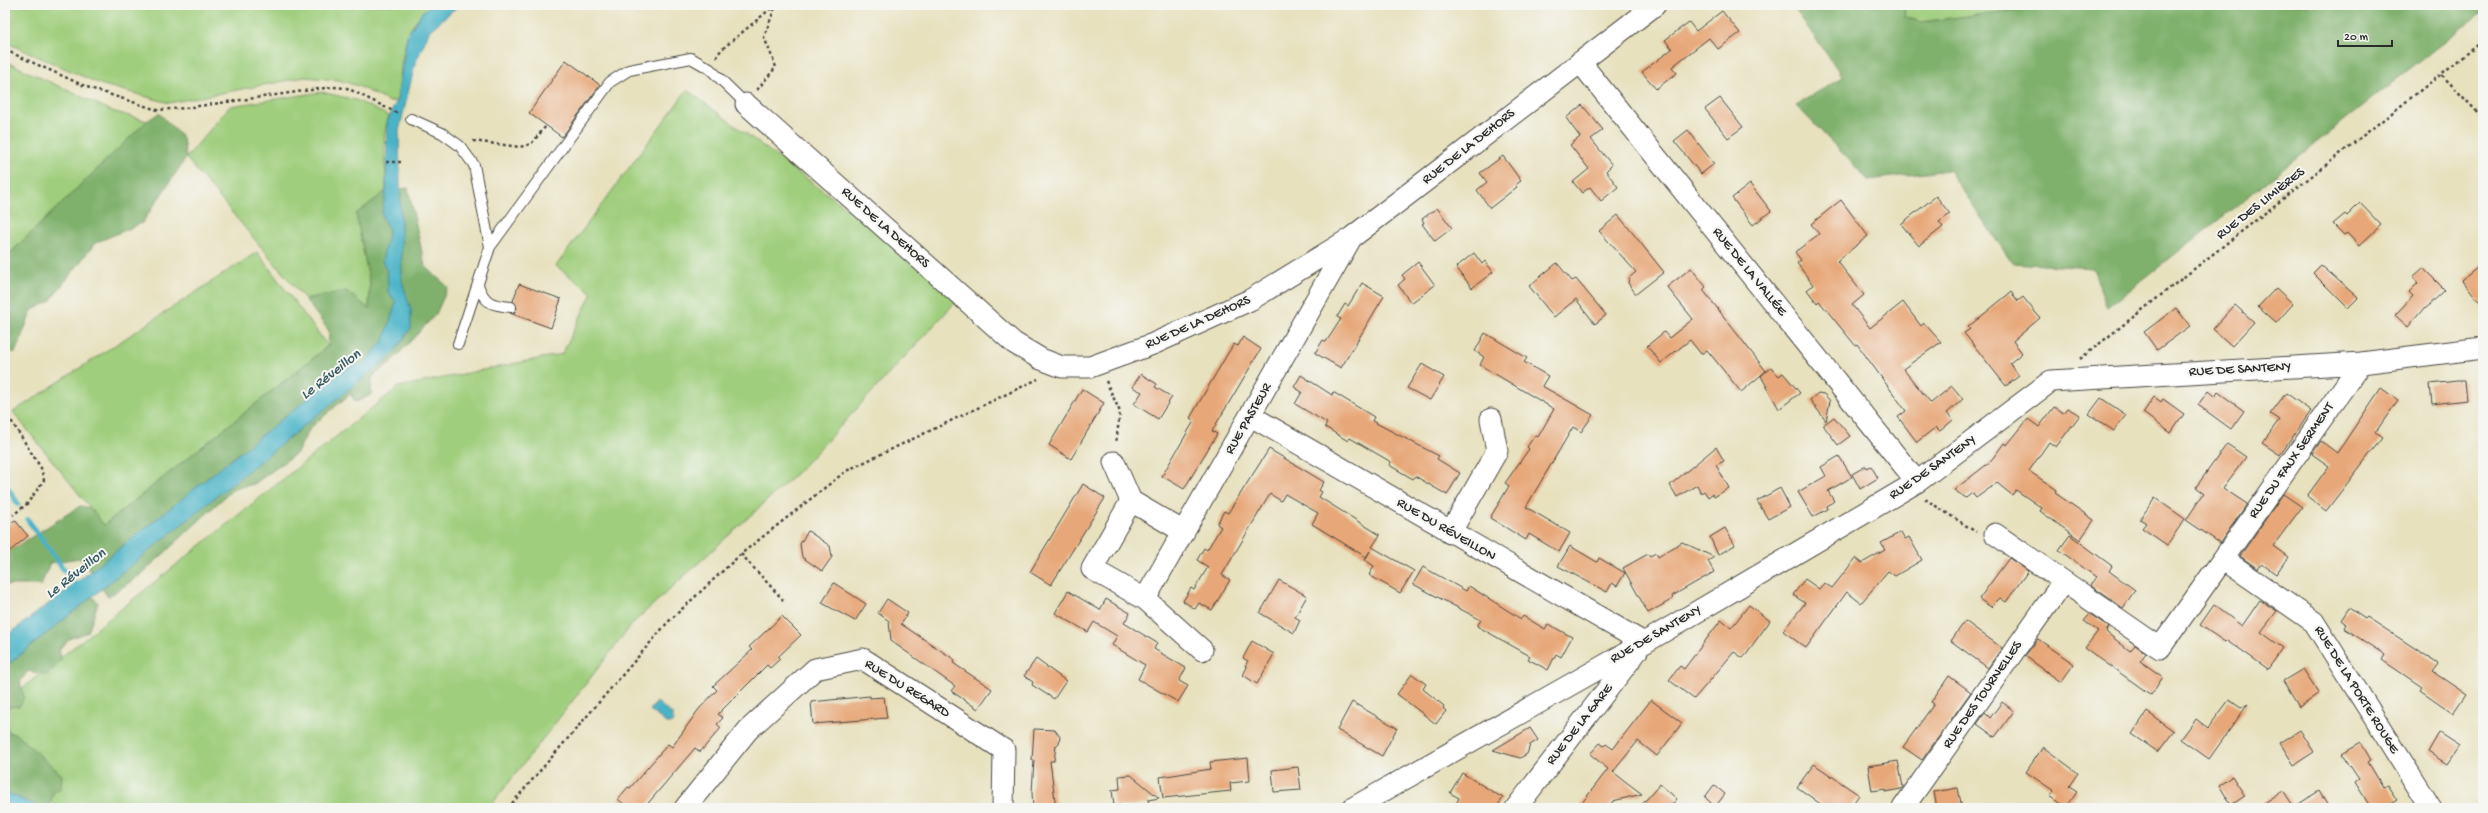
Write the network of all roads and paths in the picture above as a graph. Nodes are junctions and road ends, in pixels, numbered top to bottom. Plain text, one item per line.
1 (775, 5) edge
2 (1655, 5) edge
3 (2483, 41) edge
4 (5, 50) edge
5 (1580, 62) junction
6 (710, 68) junction
7 (2442, 75) junction
8 (746, 104) junction
9 (385, 107) dead end
10 (2483, 118) edge
11 (411, 119) dead end
12 (546, 126) dead end
13 (442, 133) junction
14 (386, 162) dead end
15 (402, 162) dead end
16 (1351, 238) junction
17 (490, 247) junction
18 (478, 285) junction
19 (511, 307) dead end
20 (458, 344) dead end
21 (2483, 348) edge
22 (2076, 362) dead end
23 (2361, 363) junction
24 (1099, 364) junction
25 (1062, 367) junction
26 (5, 411) edge
27 (1250, 416) junction
28 (9, 417) junction
29 (1491, 419) dead end
30 (5, 422) edge
31 (1114, 462) joint
32 (1918, 482) junction
33 (1131, 501) junction
34 (13, 515) dead end
35 (1184, 532) junction
36 (1450, 533) junction
37 (1995, 534) joint
38 (741, 554) junction
39 (2223, 560) junction
40 (2063, 582) junction
41 (1145, 599) junction
42 (785, 602) dead end
43 (1644, 643) junction
44 (1202, 650) dead end
45 (508, 808) edge
46 (685, 808) edge
47 (1003, 808) edge
48 (1353, 808) edge
49 (1516, 808) edge
50 (1903, 808) edge
51 (2431, 808) edge

1 - 6 path
1 - 8 path
2 - 5 street, RUE DE LA DEHORS
3 - 7 path, RUE DES LIMIÈRES
4 - 9 path
5 - 16 street, RUE DE LA DEHORS
5 - 32 street, RUE DE LA VALLÉE
6 - 8 lane
6 - 17 lane
7 - 10 path
7 - 22 path, RUE DES LIMIÈRES
8 - 25 street, RUE DE LA DEHORS
11 - 13 lane
12 - 13 path
13 - 17 lane
14 - 15 path
16 - 24 street, RUE DE LA DEHORS
16 - 27 street, RUE PASTEUR
17 - 18 lane
18 - 19 lane
18 - 20 lane
21 - 23 street, RUE DE SANTENY
23 - 32 street, RUE DE SANTENY
23 - 39 street, RUE DU FAUX SERMENT
24 - 25 street, RUE DE LA DEHORS
24 - 31 path
25 - 38 path
26 - 28 path
27 - 35 street, RUE PASTEUR
27 - 36 street, RUE DU RÉVEILLON
28 - 30 path
28 - 34 path
29 - 36 street
31 - 33 street
32 - 37 path
32 - 43 street, RUE DE SANTENY
33 - 35 street
33 - 41 street
35 - 41 street, RUE PASTEUR
36 - 43 street, RUE DU RÉVEILLON
37 - 40 street
38 - 42 path
38 - 45 path
39 - 40 street
39 - 51 street, RUE DE LA PORTE ROUGE
40 - 50 street, RUE DES TOURNELLES
41 - 44 street
43 - 48 street, RUE DE SANTENY
43 - 49 street, RUE DE LA GARE
46 - 47 street, RUE DU REGARD

